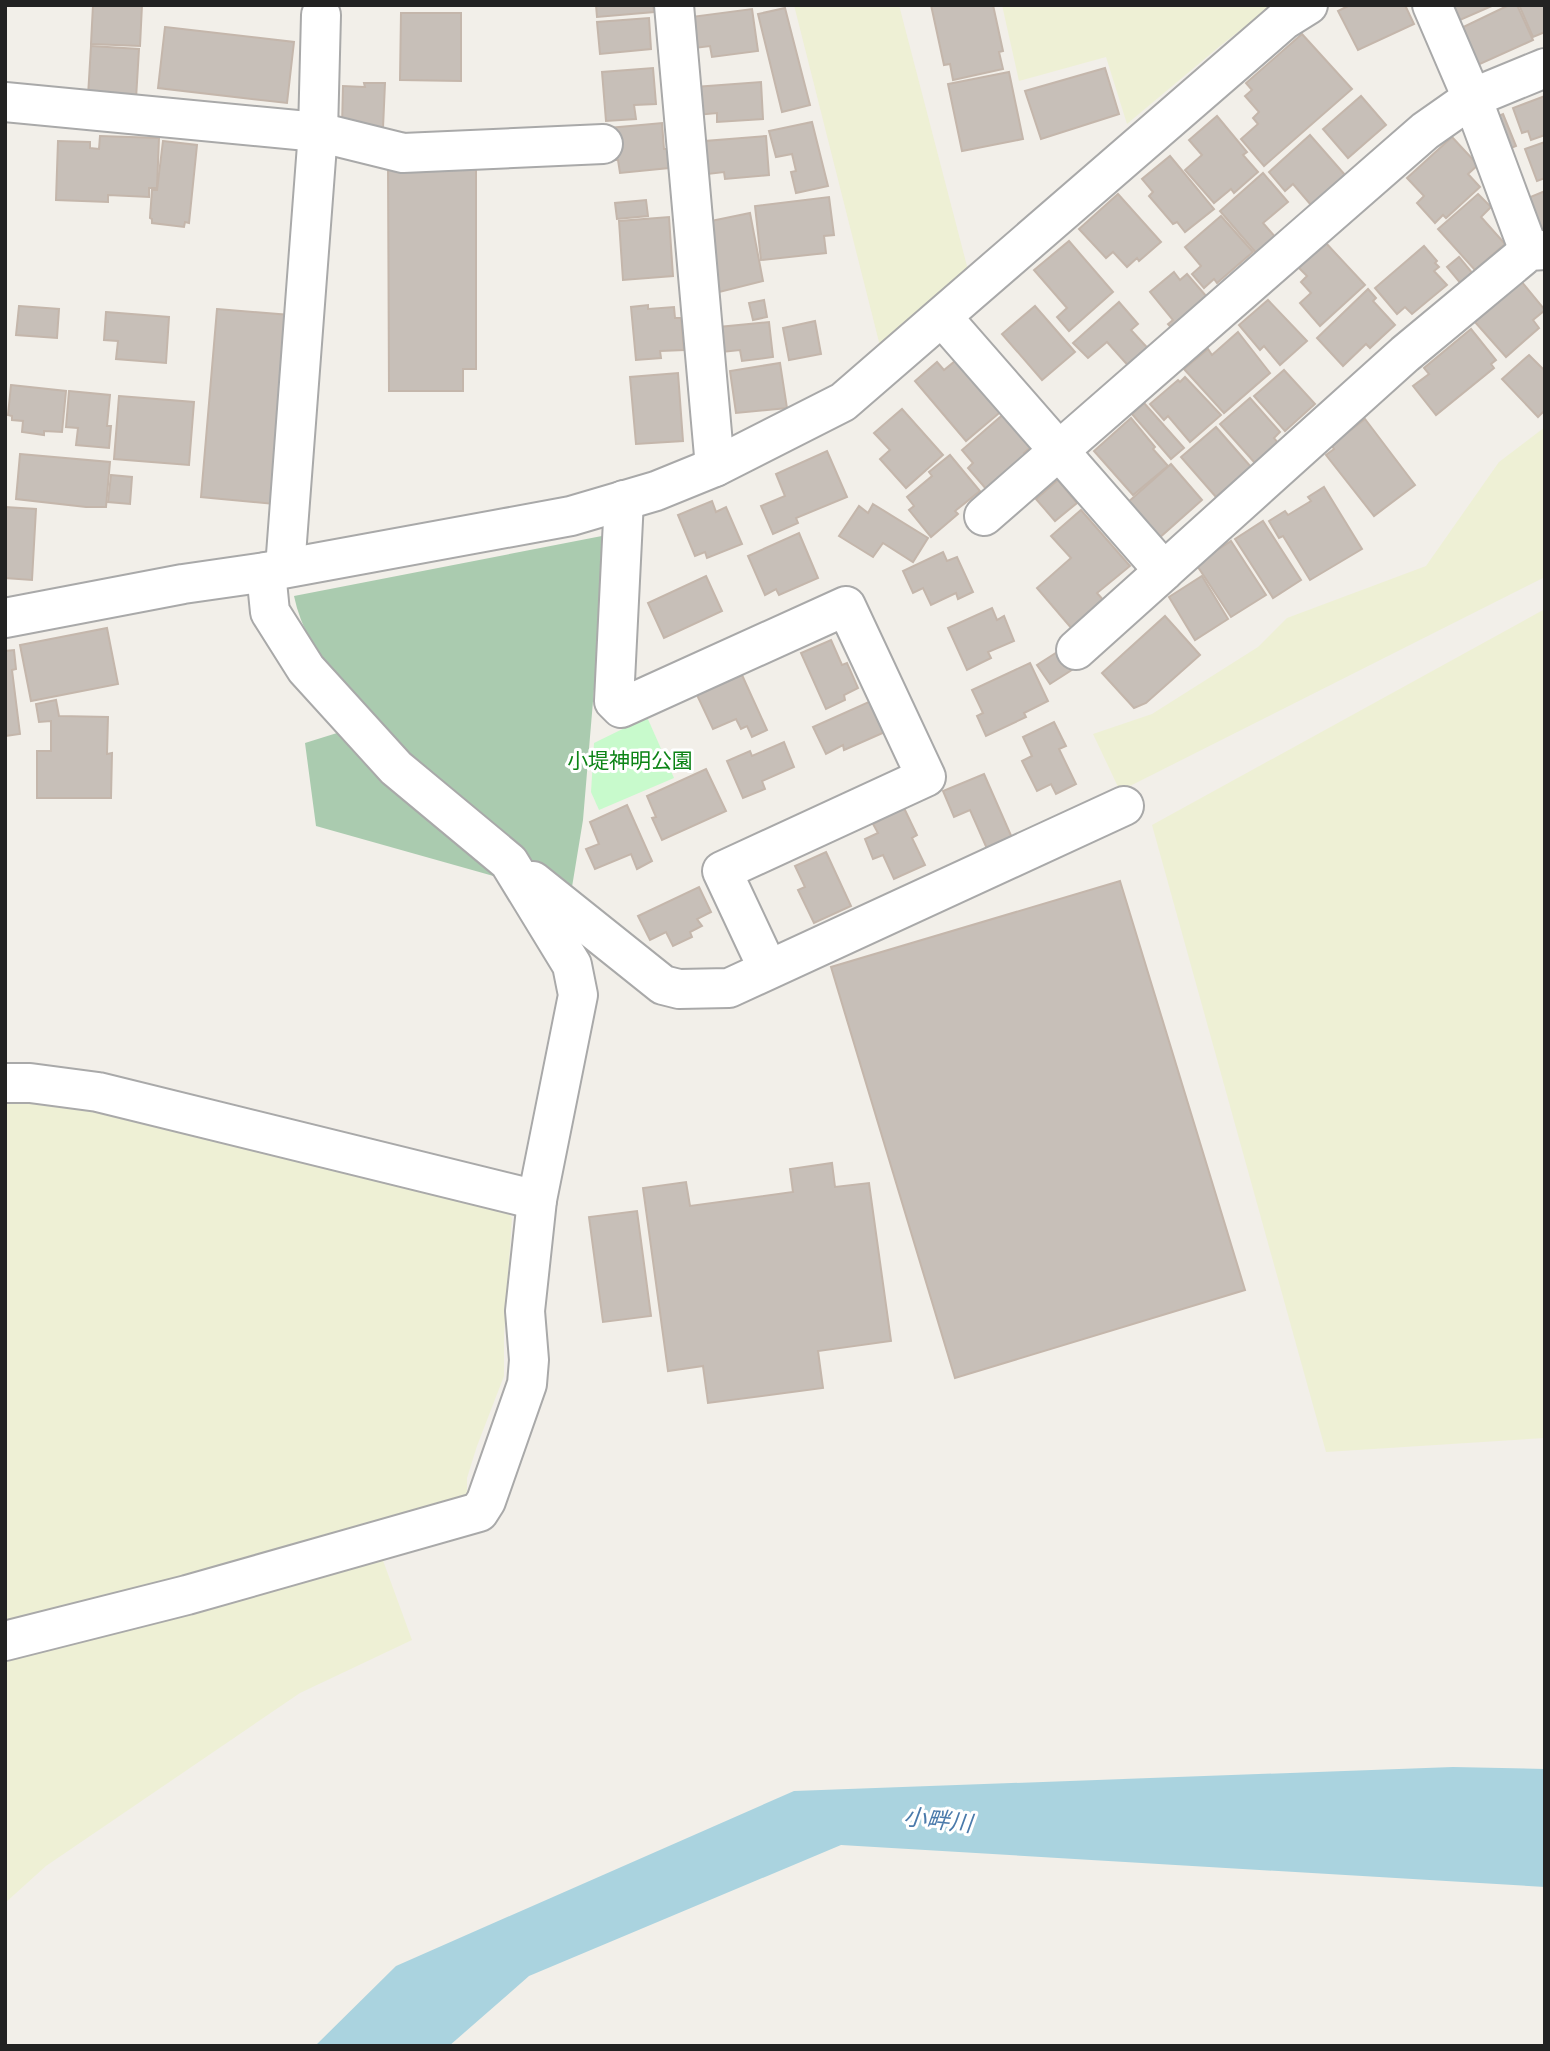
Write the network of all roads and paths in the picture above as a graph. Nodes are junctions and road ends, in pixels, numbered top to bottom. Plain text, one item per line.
1 (674, 5) edge
2 (1308, 5) edge
3 (1432, 5) edge
4 (321, 15) dead end
5 (1545, 68) edge
6 (1472, 98) junction
7 (5, 102) edge
8 (318, 132) junction
9 (603, 144) dead end
10 (1537, 250) edge
11 (943, 318) junction
12 (1057, 450) junction
13 (715, 467) junction
14 (624, 500) junction
15 (984, 516) dead end
16 (276, 570) junction
17 (1164, 571) junction
18 (5, 618) edge
19 (1076, 650) dead end
20 (1124, 806) dead end
21 (509, 862) junction
22 (768, 970) junction
23 (5, 1083) edge
24 (537, 1200) junction
25 (5, 1641) edge

1 - 13 street
2 - 11 street
3 - 6 street
4 - 8 street
5 - 6 street
6 - 10 street
6 - 12 street
7 - 8 street
8 - 9 street
8 - 16 street
10 - 17 street
11 - 12 street
11 - 13 street
12 - 15 street
12 - 17 street
13 - 14 street
14 - 16 street
14 - 22 street
16 - 18 street
16 - 21 street
17 - 19 street
20 - 22 street
21 - 22 street
21 - 24 street
23 - 24 street
24 - 25 street

